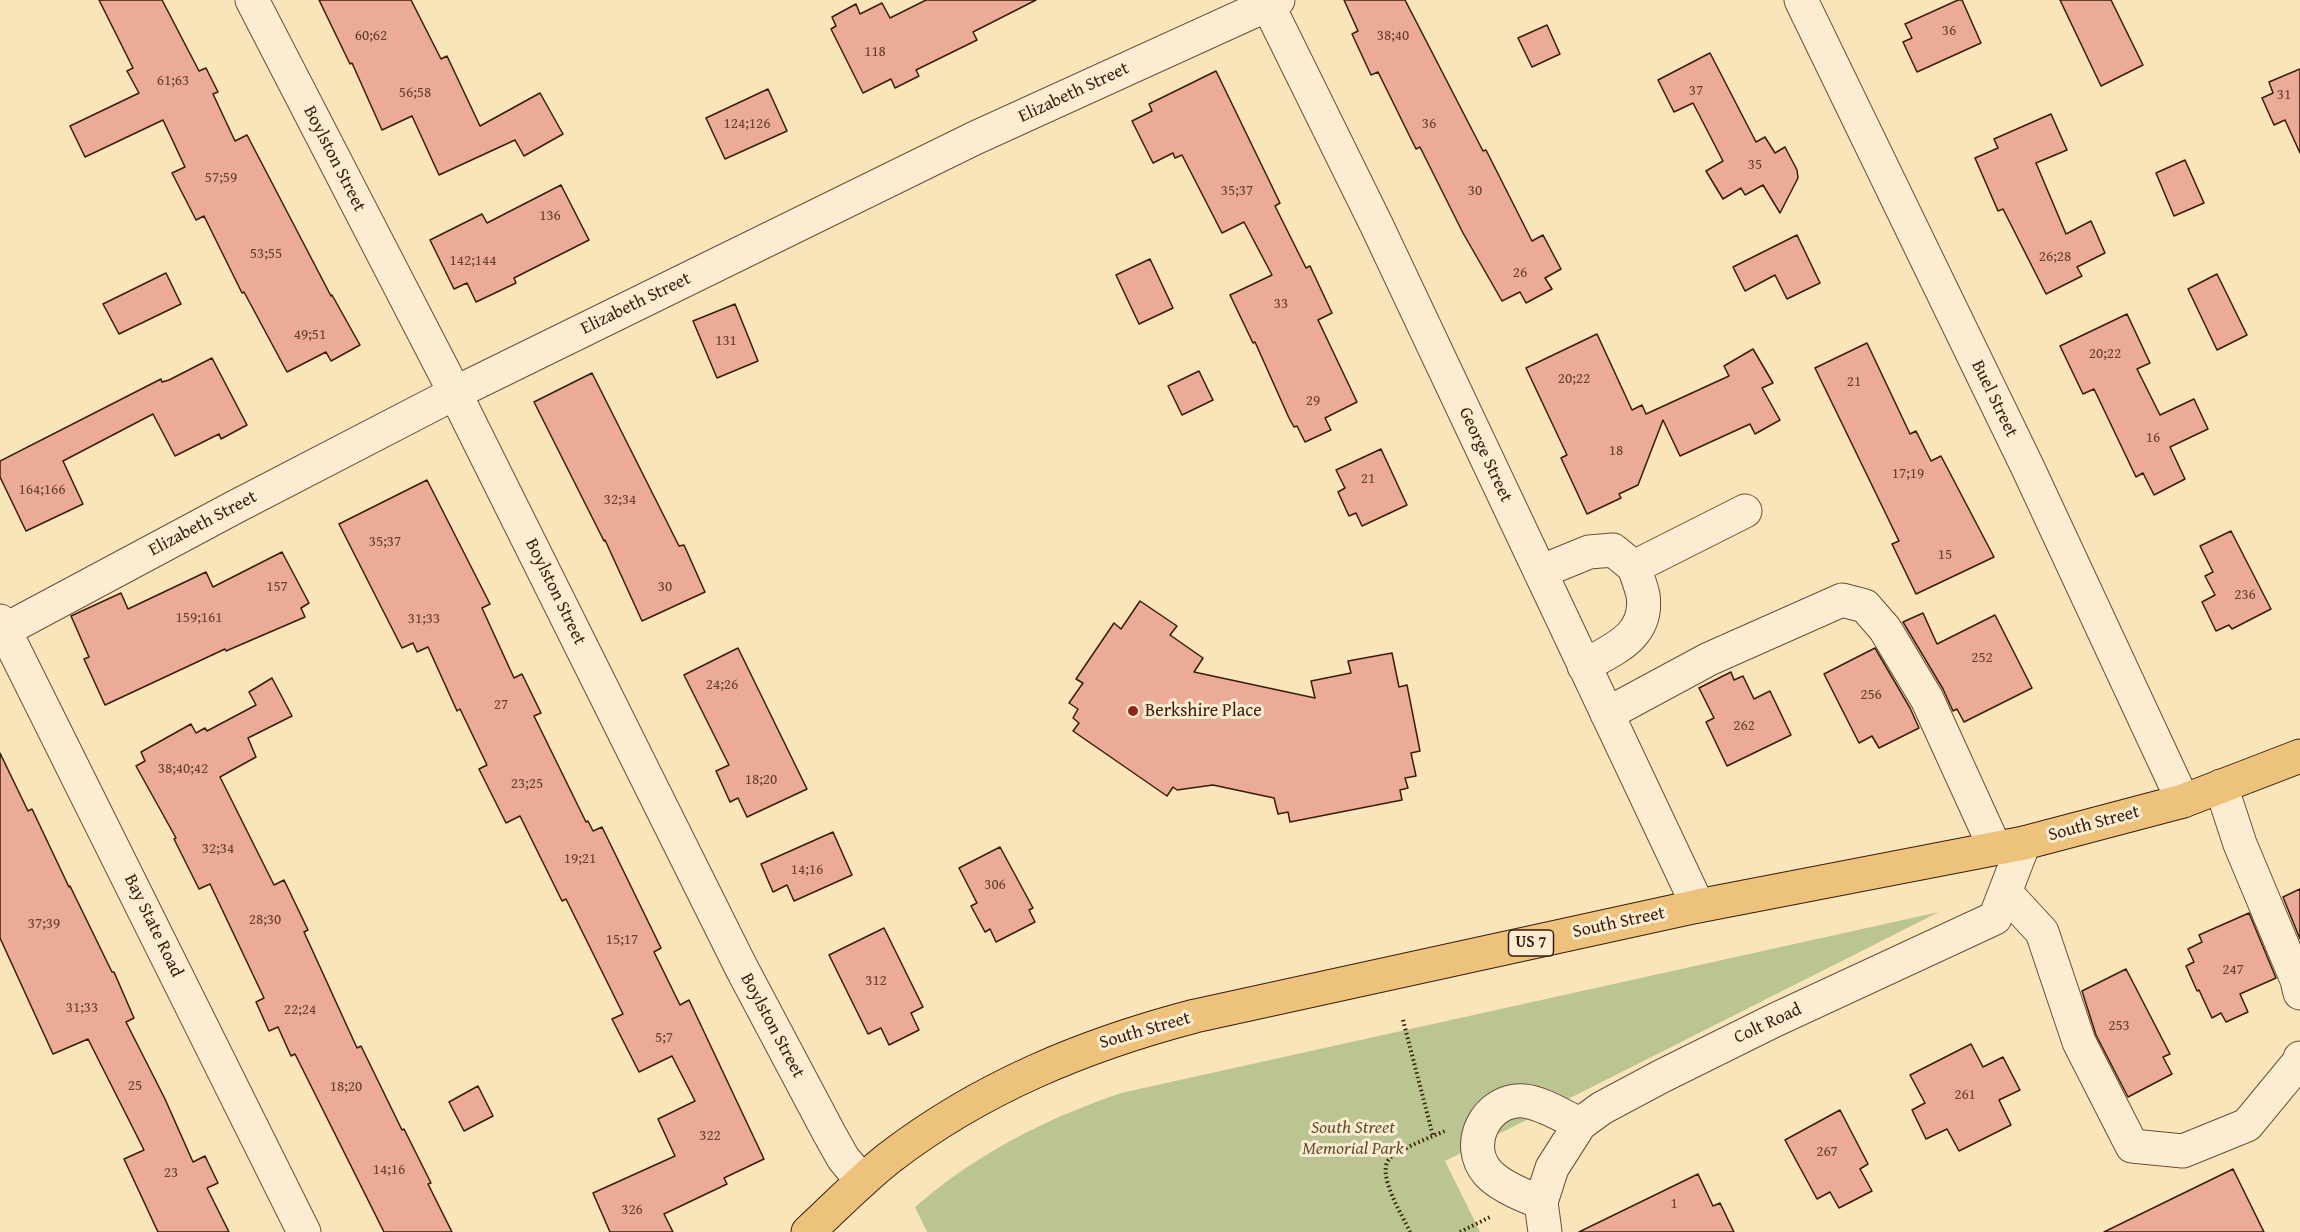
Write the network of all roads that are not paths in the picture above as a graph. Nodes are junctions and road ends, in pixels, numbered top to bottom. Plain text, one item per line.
1 (252, 0) edge
2 (1801, 0) edge
3 (1273, 2) edge
4 (455, 393) junction
5 (1745, 511) dead end
6 (1634, 567) junction
7 (1540, 572) junction
8 (2, 625) edge
9 (1584, 666) junction
10 (1607, 714) junction
11 (2300, 756) edge
12 (2221, 786) junction
13 (2183, 801) junction
14 (2010, 845) junction
15 (2006, 893) junction
16 (1698, 906) junction
17 (2300, 993) edge
18 (2300, 1058) edge
19 (1580, 1124) junction
20 (862, 1181) junction
21 (1543, 1217) edge
22 (304, 1232) edge
23 (808, 1232) edge

1 - 4 street, Boylston Street
2 - 13 street, Buel Street
3 - 4 street, Elizabeth Street
3 - 7 street, George Street
4 - 8 street, Elizabeth Street
4 - 20 street, Boylston Street
5 - 6 street
6 - 7 street
6 - 9 street
7 - 9 street, George Street
8 - 22 street, Bay State Road
9 - 10 street, George Street
10 - 14 street
10 - 16 street, George Street
11 - 12 highway, South Street / US 7
12 - 13 highway, South Street / US 7
12 - 17 street
13 - 14 highway, South Street / US 7
14 - 15 street, Colt Road
14 - 16 highway, South Street / US 7
15 - 18 street
15 - 19 street, Colt Road
16 - 20 highway, South Street / US 7
19 - 21 street, Colt Road
19 - 21 street
20 - 23 highway, South Street / US 7

